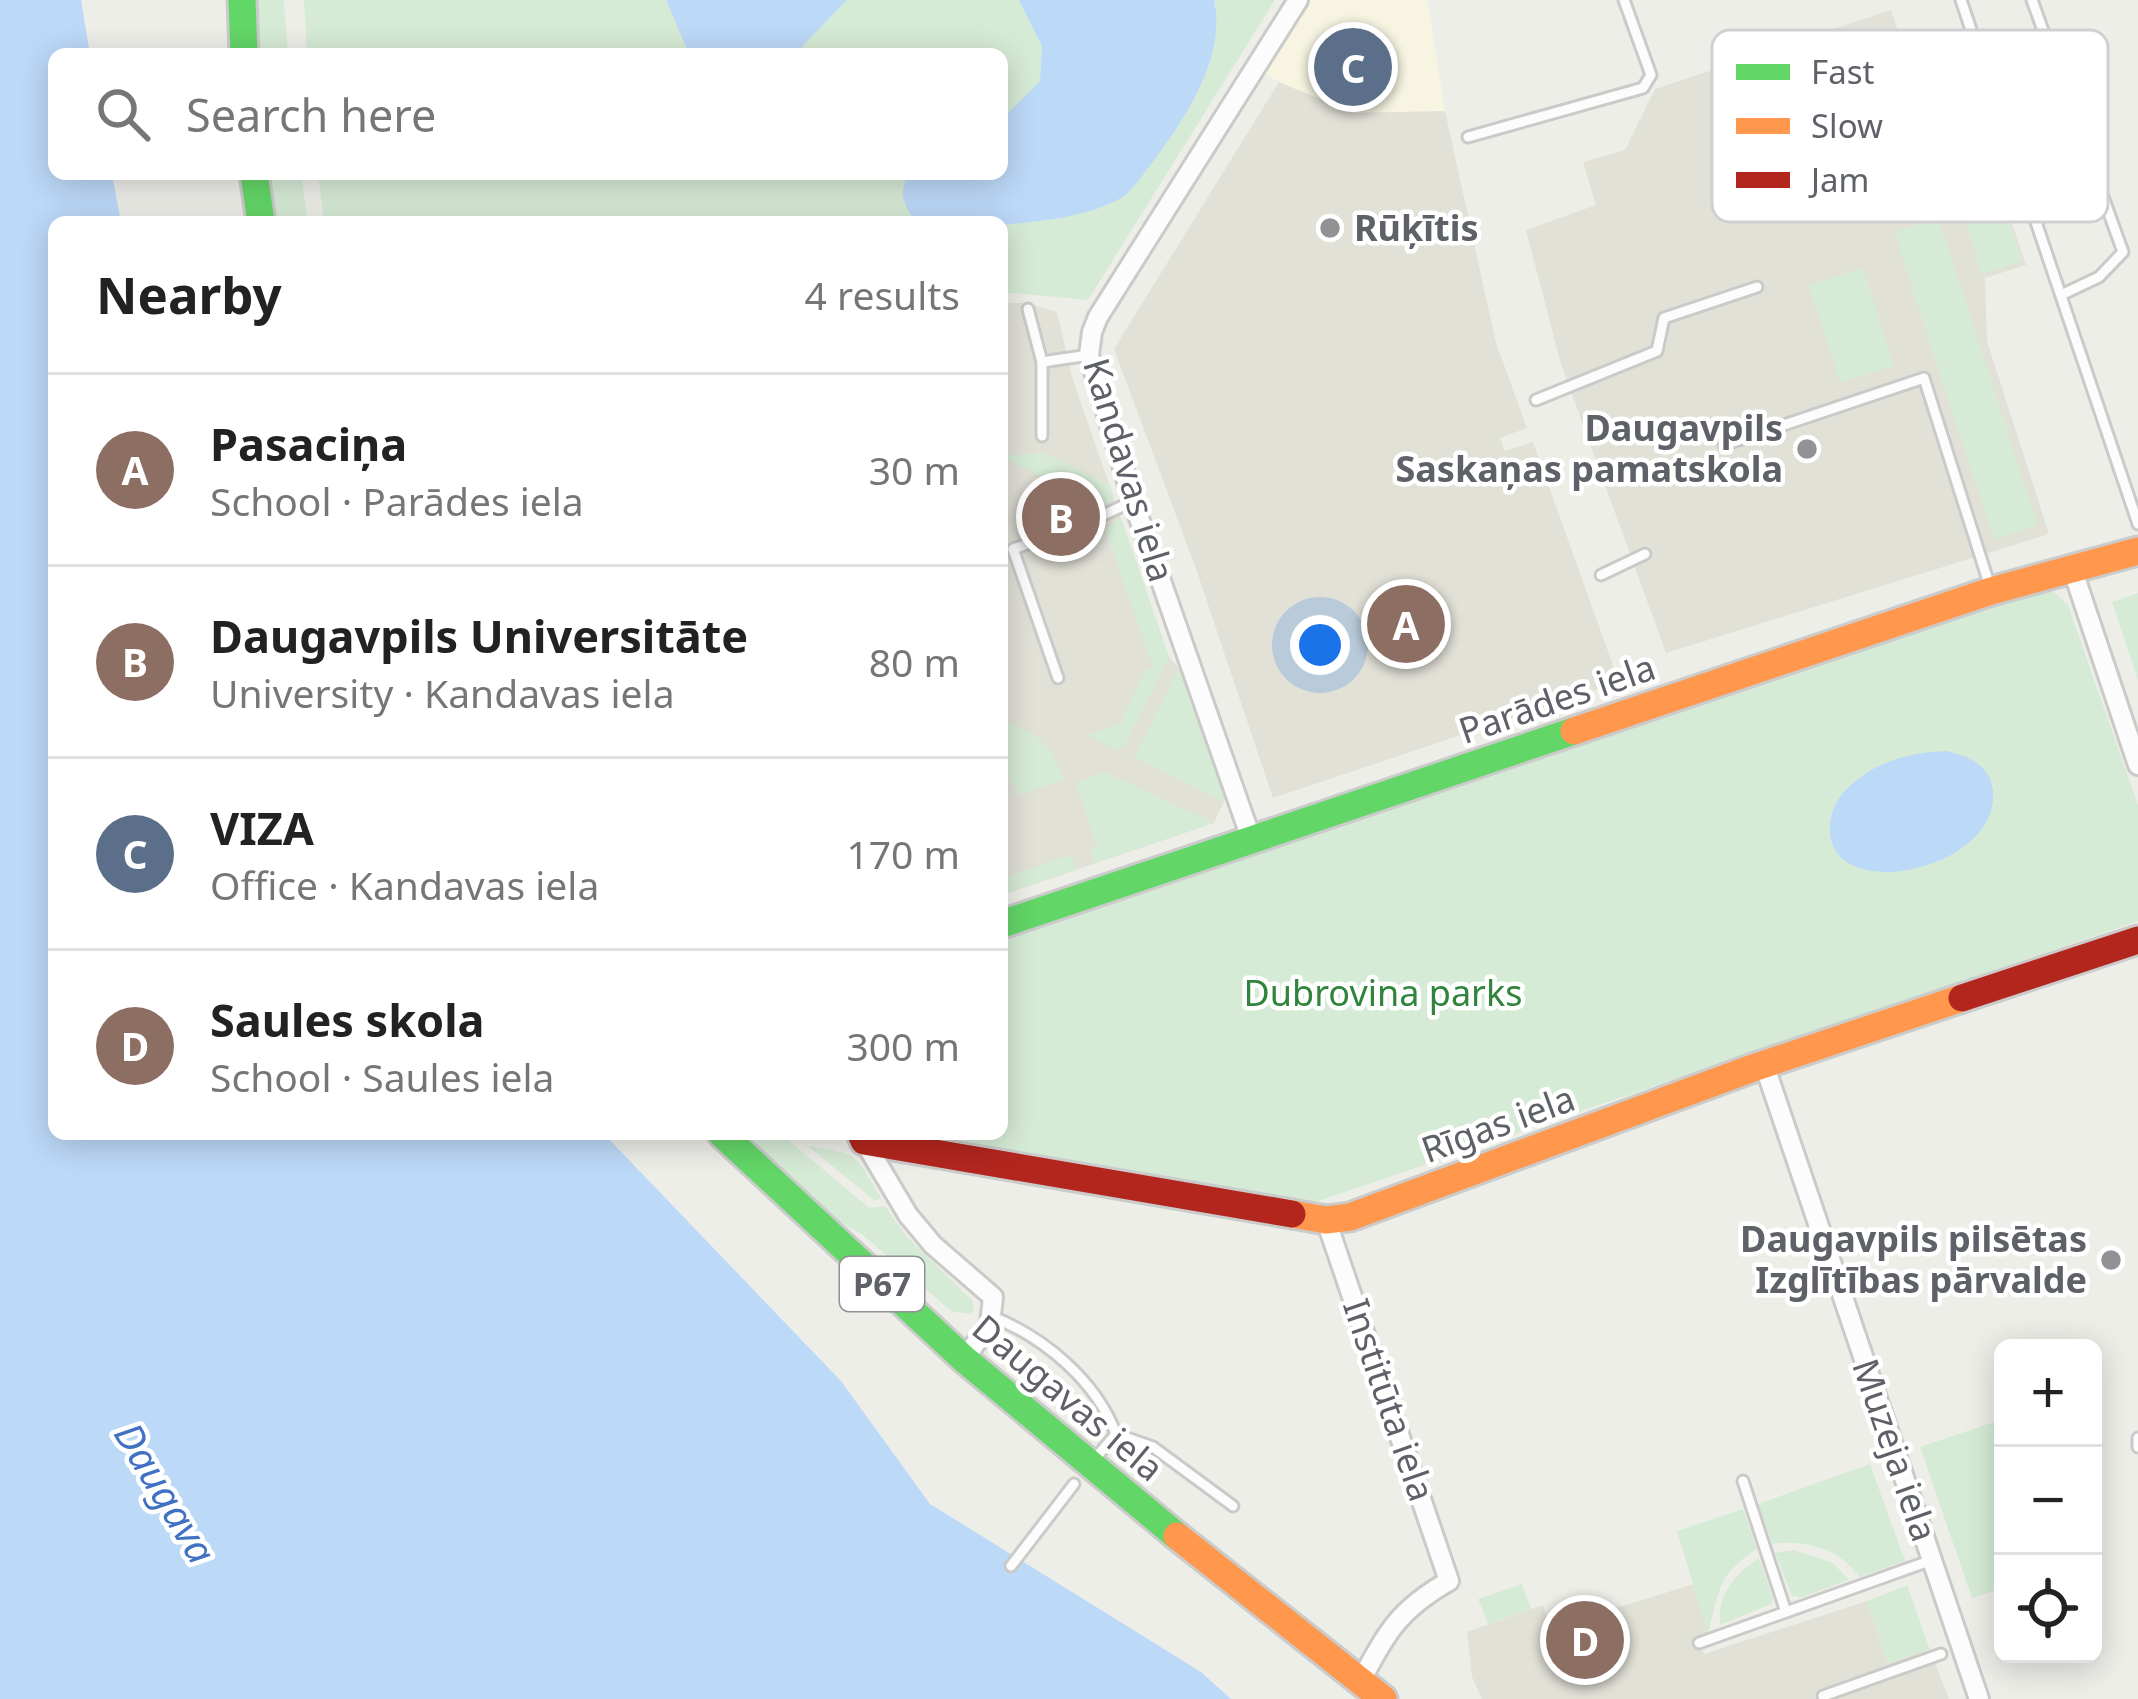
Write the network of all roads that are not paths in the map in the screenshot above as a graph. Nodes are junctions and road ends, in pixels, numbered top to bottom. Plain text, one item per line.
1 (242, 0) edge
2 (1298, 0) edge
3 (1624, 0) edge
4 (2032, 0) edge
5 (1965, 1) edge
6 (1974, 30) edge
7 (2043, 30) edge
8 (244, 48) edge
9 (1468, 137) dead end
10 (255, 180) edge
11 (2108, 210) edge
12 (260, 216) edge
13 (2037, 222) edge
14 (2138, 247) edge
15 (2123, 252) junction
16 (1757, 287) dead end
17 (2061, 295) junction
18 (1028, 310) dead end
19 (1089, 356) junction
20 (1042, 362) junction
21 (1536, 400) dead end
22 (1042, 436) dead end
23 (1724, 445) dead end
24 (1133, 501) junction
25 (2138, 524) edge
26 (2138, 551) edge
27 (1645, 554) dead end
28 (2072, 568) junction
29 (1600, 575) dead end
30 (1991, 591) junction
31 (1058, 678) dead end
32 (2138, 765) edge
33 (1252, 841) junction
34 (1008, 922) edge
35 (2138, 940) edge
36 (1764, 1064) junction
37 (728, 1140) edge
38 (864, 1140) edge
39 (879, 1140) edge
40 (1326, 1220) junction
41 (993, 1316) junction
42 (964, 1359) junction
43 (1116, 1434) junction
44 (2138, 1438) edge
45 (2138, 1447) edge
46 (1099, 1454) dead end
47 (1743, 1481) dead end
48 (1074, 1484) dead end
49 (1233, 1506) dead end
50 (1933, 1559) junction
51 (1011, 1566) dead end
52 (1786, 1612) junction
53 (1700, 1643) dead end
54 (1941, 1654) dead end
55 (1372, 1690) edge
56 (1832, 1696) edge
57 (1979, 1699) edge

1 - 8 street
2 - 19 street, Kandavas iela
3 - 9 lane
4 - 7 lane
5 - 6 lane
10 - 12 street
11 - 15 lane
13 - 17 lane
14 - 15 lane
15 - 17 lane
16 - 21 lane
17 - 25 lane
18 - 20 lane
19 - 20 lane
19 - 24 street, Kandavas iela
20 - 22 lane
23 - 30 lane
24 - 31 lane
24 - 33 street, Kandavas iela
26 - 28 street, Parādes iela
27 - 29 lane
28 - 30 street, Parādes iela
28 - 32 street
30 - 33 street, Parādes iela
33 - 34 street, Parādes iela
35 - 36 street, Rīgas iela
36 - 40 street, Rīgas iela
36 - 50 street, Muzeja iela
37 - 42 street, Daugavas iela / P67
38 - 41 street
39 - 40 street, Rīgas iela
40 - 55 street, Institūta iela
41 - 42 street
41 - 43 lane
42 - 55 street, Daugavas iela / P67
43 - 46 lane
43 - 49 lane
44 - 45 lane
47 - 52 lane
48 - 51 lane
50 - 52 lane
50 - 57 street, Muzeja iela
52 - 53 lane
54 - 56 lane

